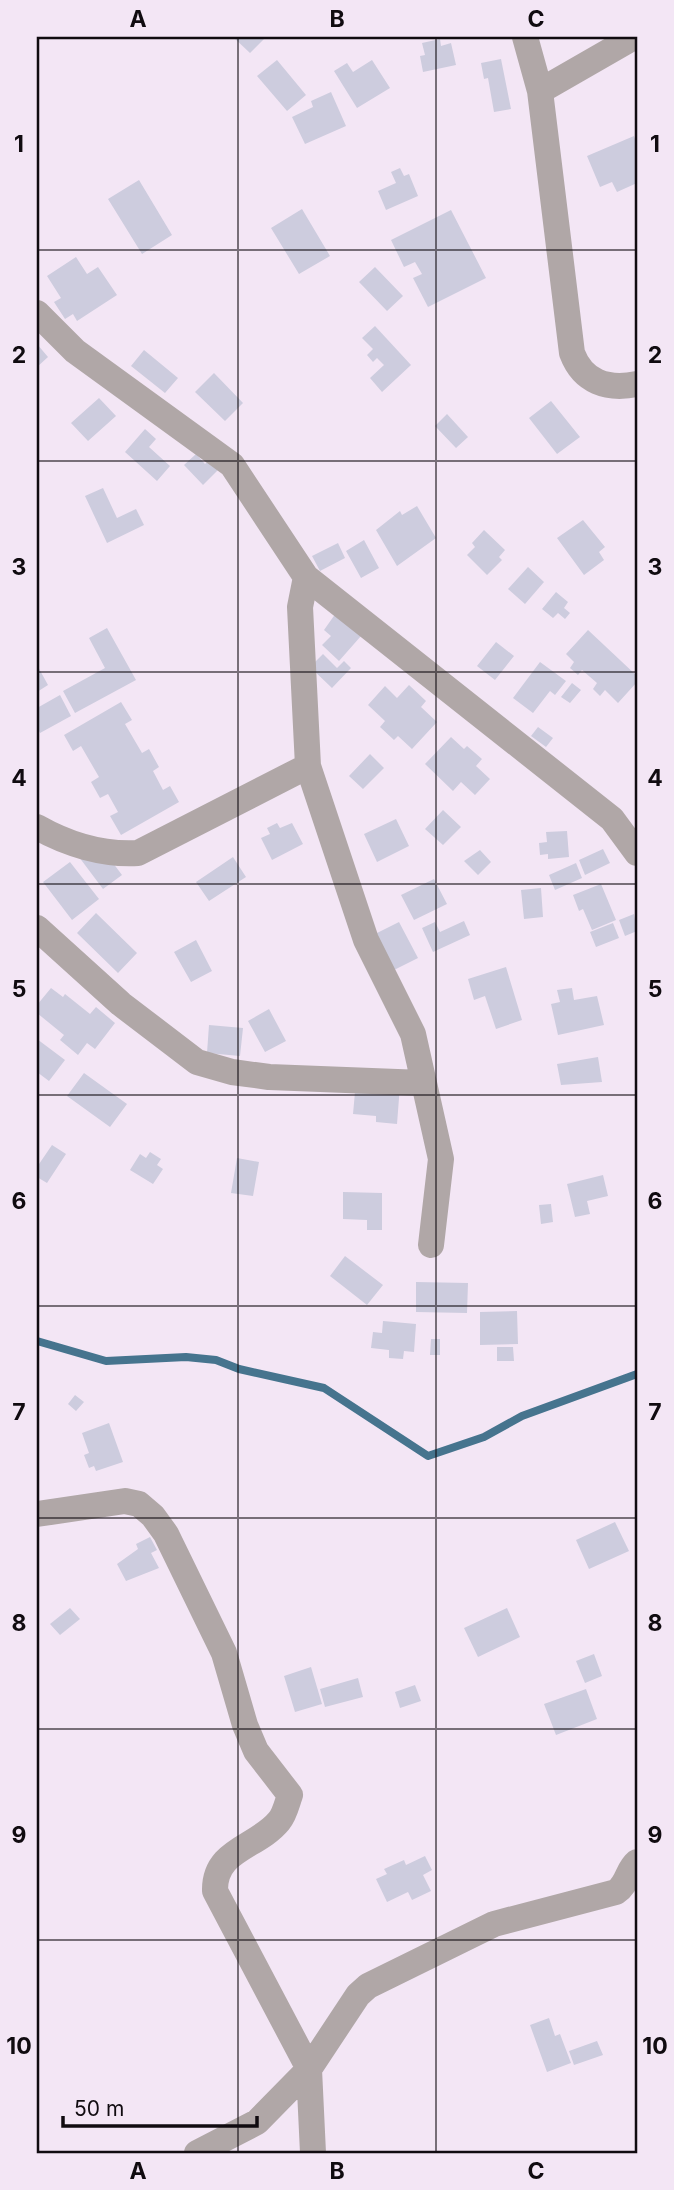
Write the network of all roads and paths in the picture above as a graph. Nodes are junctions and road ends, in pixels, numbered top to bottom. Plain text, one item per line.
1 (526, 37) edge
2 (634, 37) edge
3 (540, 91) junction
4 (37, 313) edge
5 (637, 384) edge
6 (306, 577) junction
7 (308, 766) junction
8 (37, 827) edge
9 (637, 853) edge
10 (37, 928) edge
11 (423, 1083) junction
12 (431, 1245) dead end
13 (37, 1514) edge
14 (637, 1862) edge
15 (309, 2069) junction
16 (197, 2153) edge
17 (313, 2153) edge

1 - 3 street
2 - 3 street
3 - 5 street
4 - 6 street
6 - 7 street
6 - 9 street
7 - 8 street
7 - 11 street
10 - 11 street
11 - 12 street
13 - 15 street
14 - 15 street
15 - 16 street
15 - 17 street

